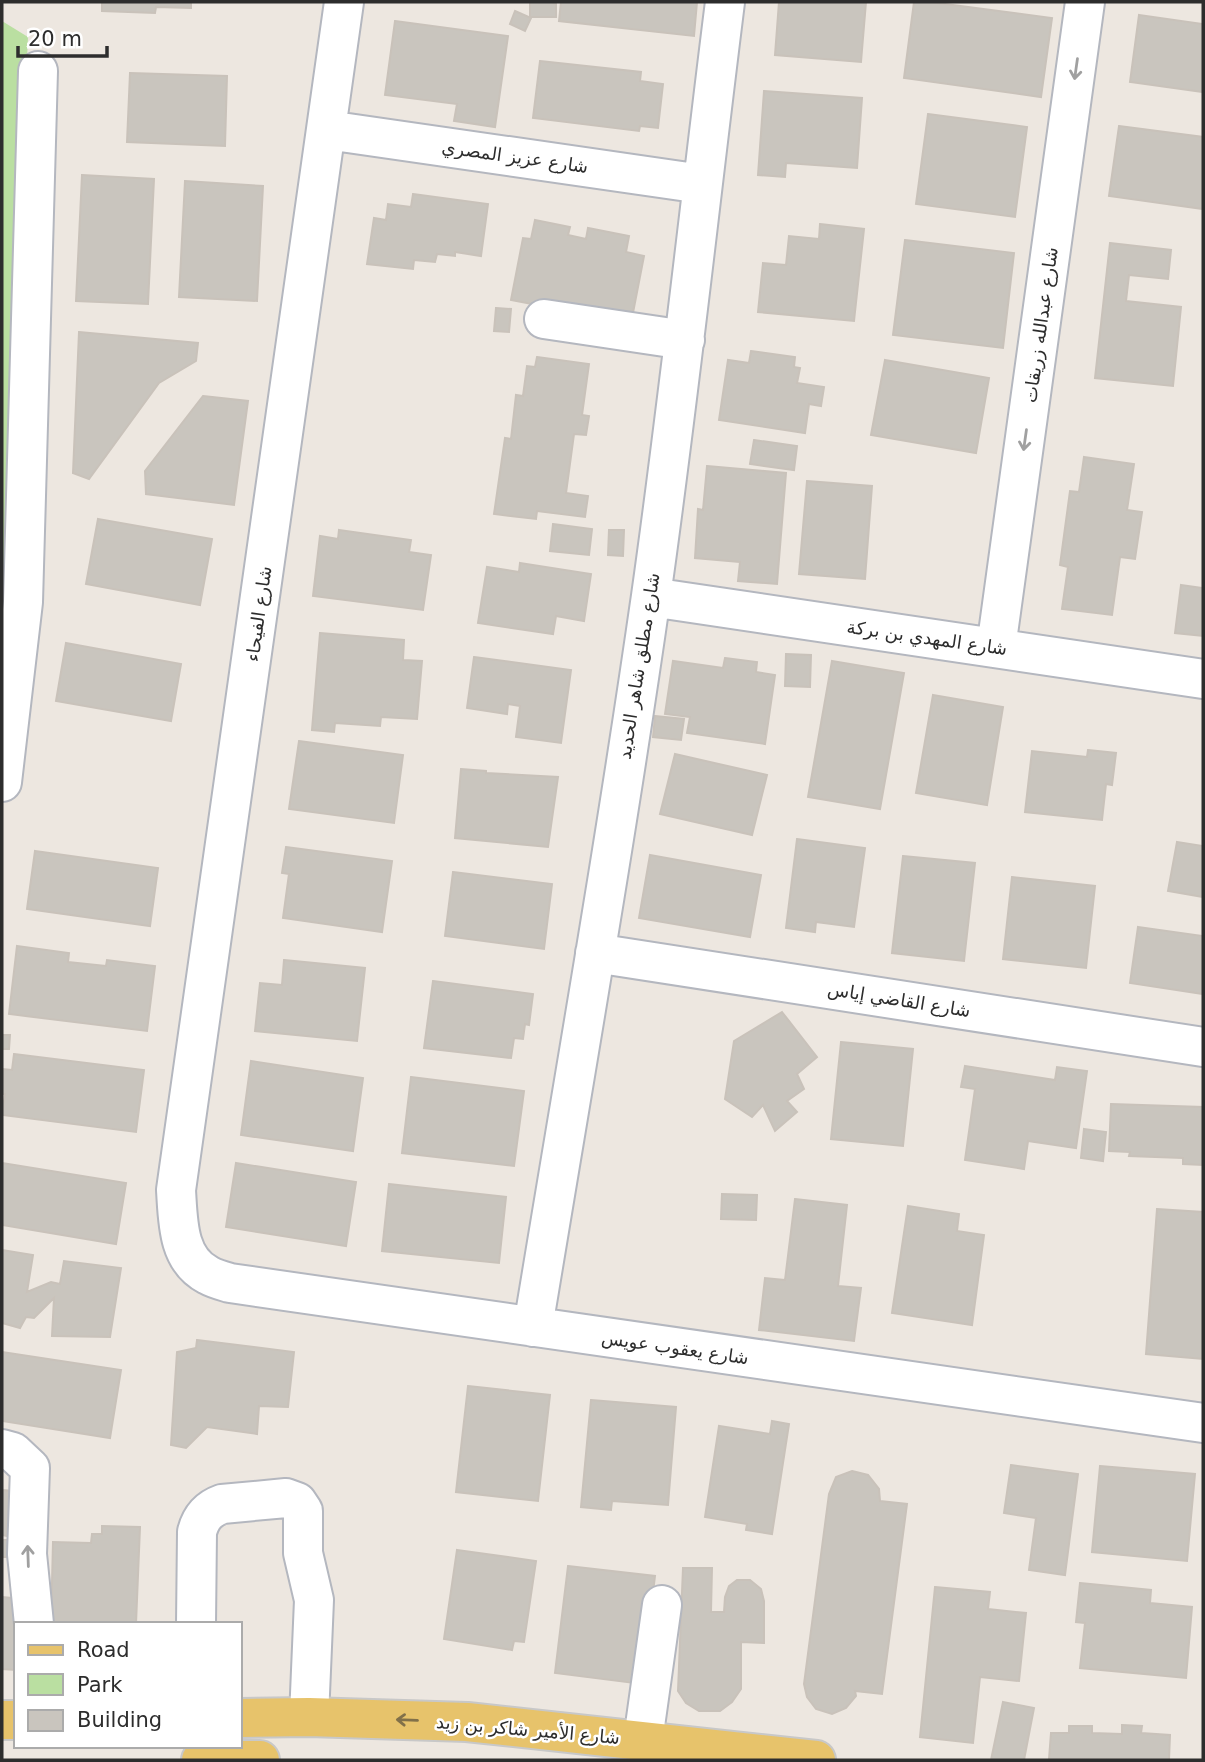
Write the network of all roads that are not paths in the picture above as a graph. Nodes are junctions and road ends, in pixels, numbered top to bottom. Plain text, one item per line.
1 (344, 2) edge
2 (724, 2) edge
3 (1085, 2) edge
4 (38, 71) dead end
5 (327, 130) junction
6 (702, 184) junction
7 (544, 319) dead end
8 (685, 340) junction
9 (651, 597) junction
10 (996, 648) junction
11 (1203, 679) edge
12 (2, 782) edge
13 (595, 953) junction
14 (1203, 1047) edge
15 (178, 1226) joint
16 (533, 1327) junction
17 (1203, 1423) edge
18 (2, 1449) edge
19 (662, 1605) dead end
20 (34, 1622) edge
21 (196, 1622) edge
22 (309, 1717) junction
23 (242, 1718) edge
24 (643, 1740) junction
25 (201, 1760) edge
26 (260, 1760) edge
27 (816, 1760) edge

1 - 5 street, شارع الفيحاء
2 - 6 street, شارع مطلق شاهر الحديد
3 -> 10 street, شارع عبدالله زريقات
4 - 12 street
5 - 6 street, شارع عزيز المصري
5 - 15 street, شارع الفيحاء
6 - 8 street, شارع مطلق شاهر الحديد
7 - 8 street
8 - 9 street, شارع مطلق شاهر الحديد
9 - 10 street, شارع المهدي بن بركة
9 - 13 street, شارع مطلق شاهر الحديد
10 - 11 street, شارع المهدي بن بركة
13 - 14 street, شارع القاضي إياس
13 - 16 street, شارع مطلق شاهر الحديد
15 - 16 street, شارع يعقوب عويس
16 - 17 street, شارع يعقوب عويس
20 -> 18 street
19 - 24 street
21 - 22 street
22 - 23 main road, شارع الأمير شاكر بن زيد
24 -> 22 main road, شارع الأمير شاكر بن زيد
24 - 27 main road, شارع الأمير شاكر بن زيد
25 - 26 main road

